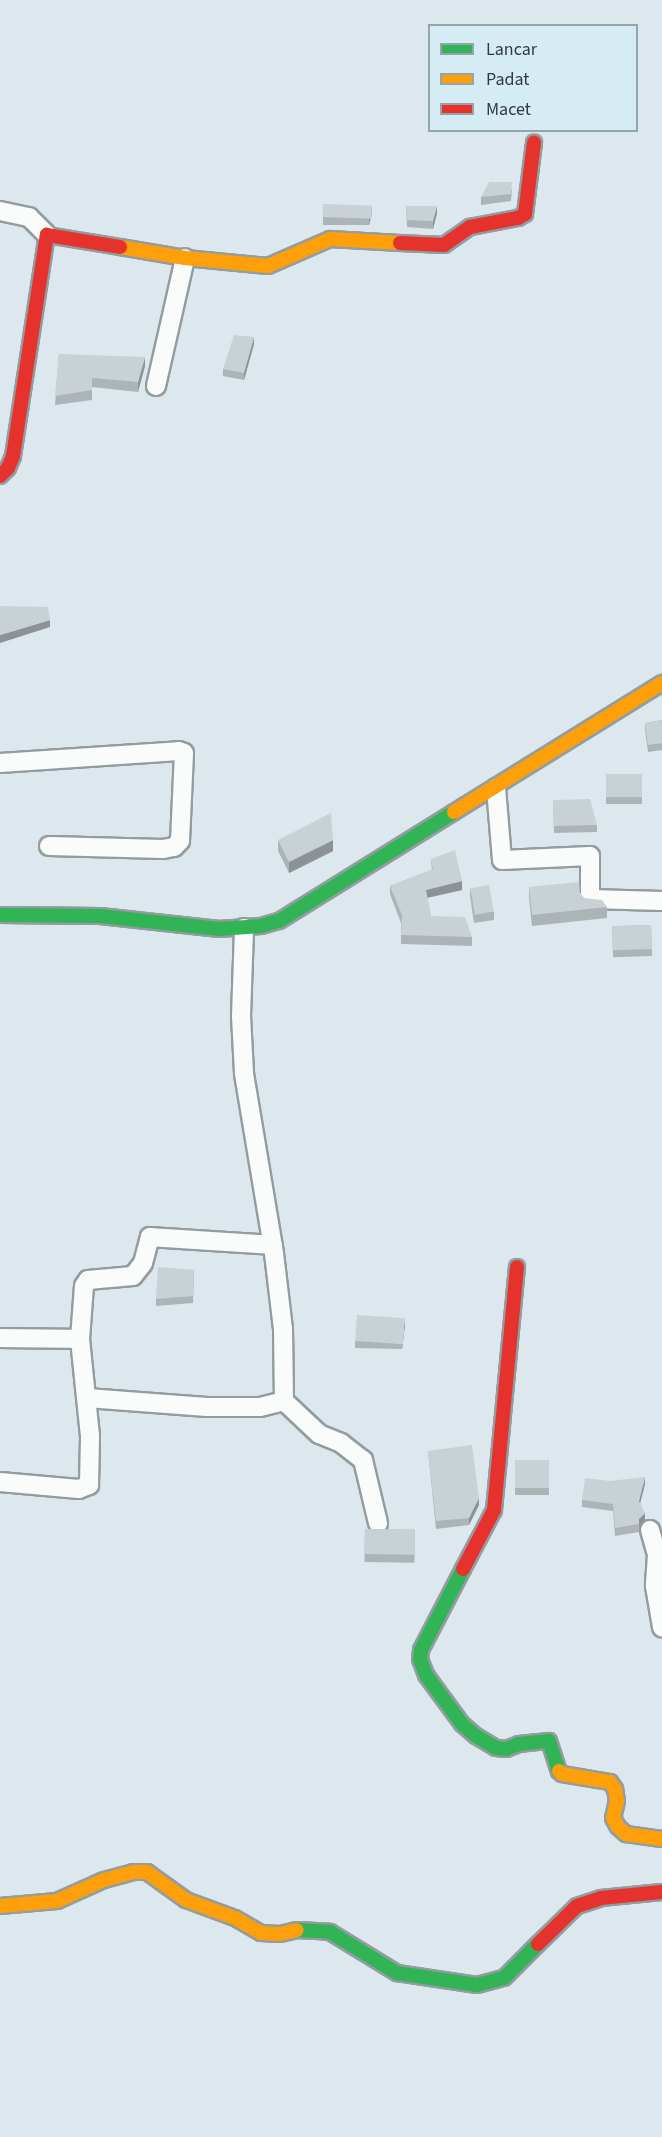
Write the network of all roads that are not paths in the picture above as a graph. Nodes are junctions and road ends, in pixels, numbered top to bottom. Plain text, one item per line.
1 (534, 143) dead end
2 (0, 212) edge
3 (47, 235) junction
4 (185, 258) junction
5 (156, 386) dead end
6 (0, 476) edge
7 (662, 683) edge
8 (0, 763) edge
9 (496, 788) junction
10 (49, 846) dead end
11 (662, 901) edge
12 (0, 915) edge
13 (244, 928) junction
14 (273, 1245) junction
15 (517, 1267) dead end
16 (0, 1338) edge
17 (80, 1340) junction
18 (87, 1398) junction
19 (284, 1401) junction
20 (0, 1482) edge
21 (378, 1523) dead end
22 (651, 1530) dead end
23 (662, 1627) edge
24 (662, 1839) edge
25 (662, 1892) edge
26 (0, 1906) edge

1 - 4 street
2 - 3 street
3 - 4 street
3 - 6 street
4 - 5 street
7 - 9 street
8 - 10 street
9 - 11 street
9 - 13 street
12 - 13 street
13 - 14 street
14 - 17 street
14 - 19 street
15 - 24 street
16 - 17 street
17 - 18 street
18 - 19 street
18 - 20 street
19 - 21 street
22 - 23 street
25 - 26 street

